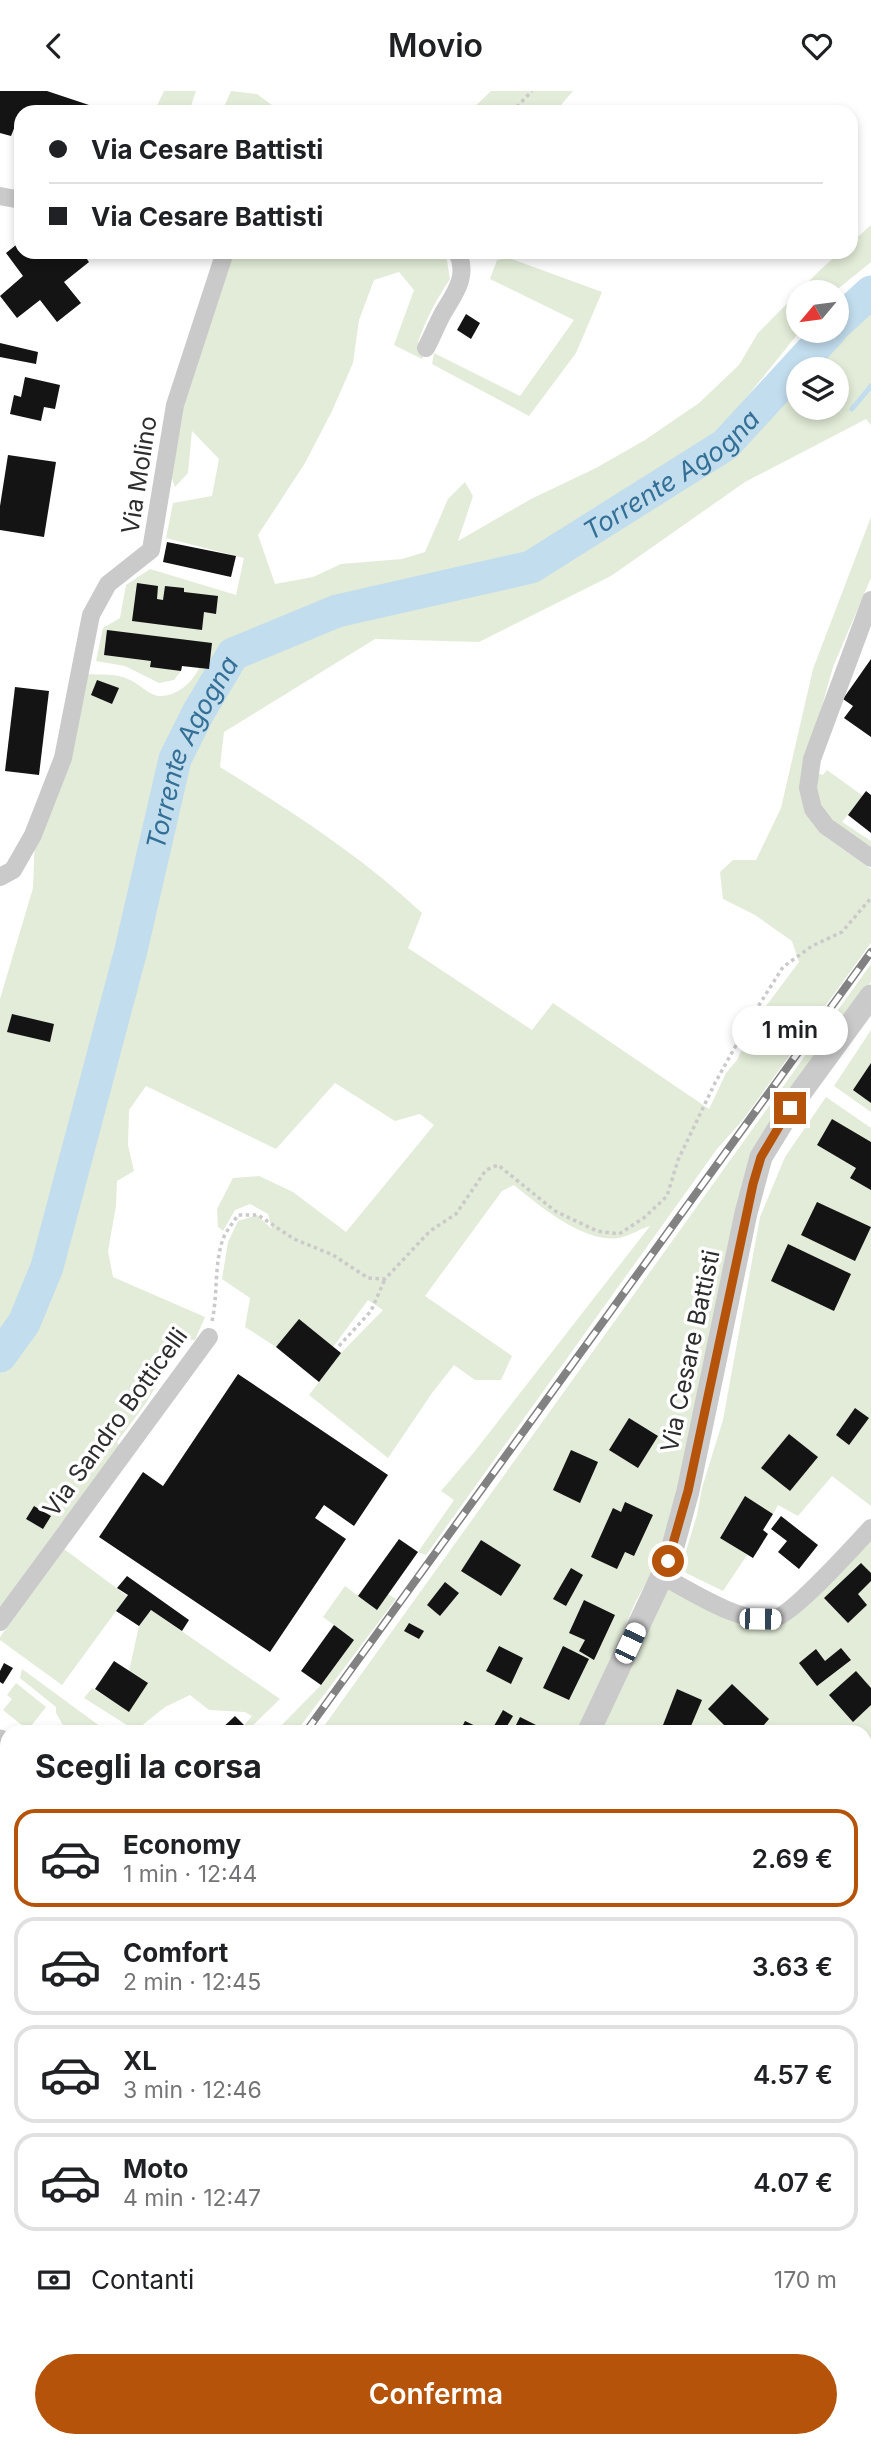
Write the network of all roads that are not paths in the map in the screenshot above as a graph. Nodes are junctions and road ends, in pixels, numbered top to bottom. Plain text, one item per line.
1 (223, 259) edge
2 (461, 259) edge
3 (426, 348) dead end
4 (871, 600) edge
5 (871, 858) edge
6 (0, 877) edge
7 (871, 996) edge
8 (209, 1337) road end
9 (871, 1528) edge
10 (662, 1576) junction
11 (0, 1622) edge
12 (592, 1725) edge

1 - 6 street, Via Molino
2 - 3 street
4 - 5 street
7 - 10 street, Via Cesare Battisti
8 - 11 street, Via Sandro Botticelli
9 - 10 street
10 - 12 street, Via Cesare Battisti

